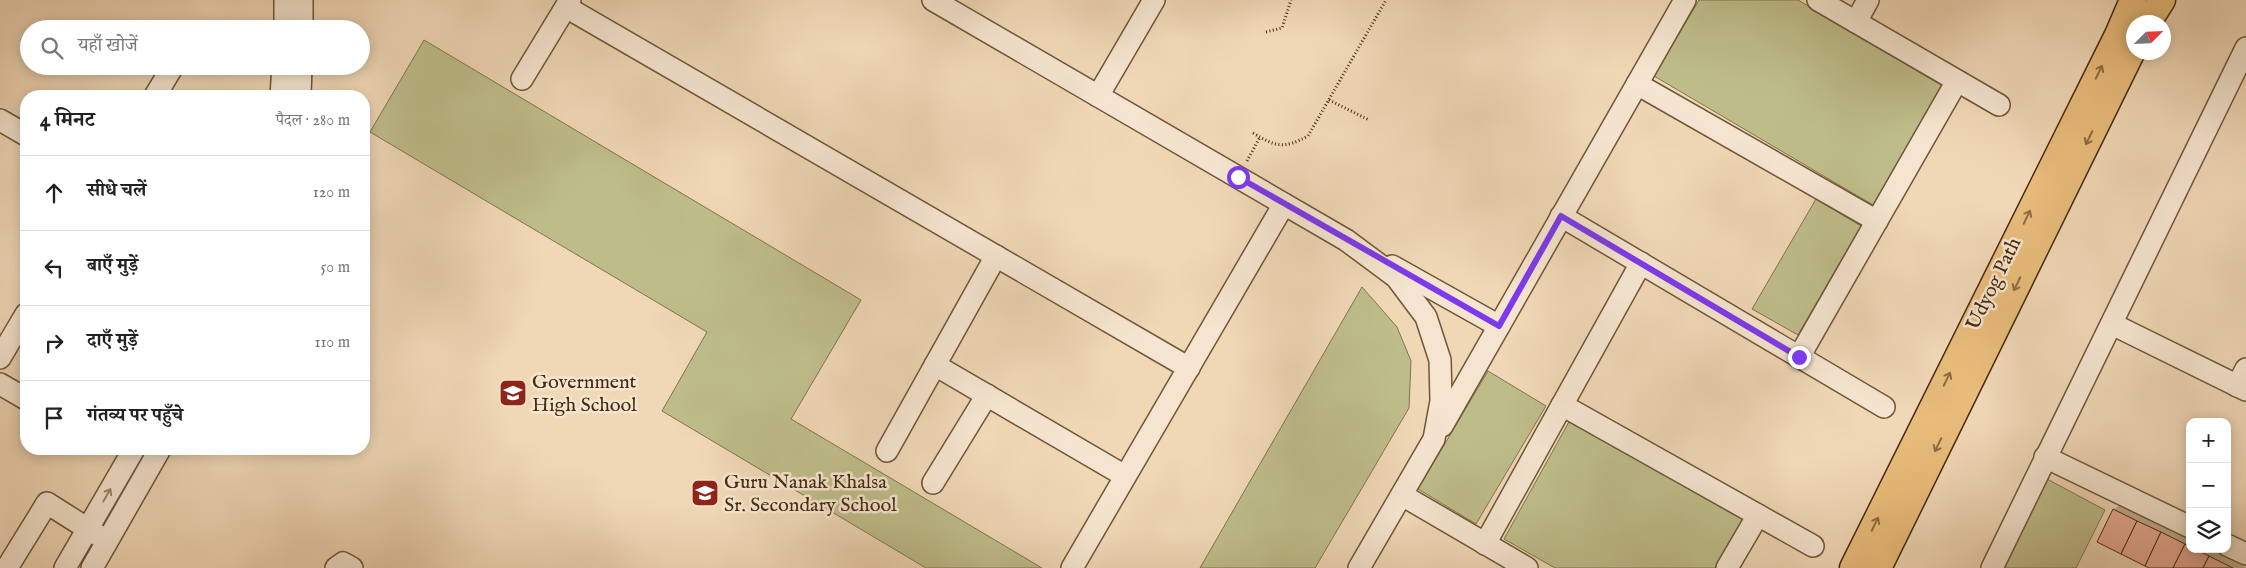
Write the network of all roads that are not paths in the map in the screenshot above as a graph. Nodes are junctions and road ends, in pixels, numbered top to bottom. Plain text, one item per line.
1 (284, 0) edge
2 (302, 0) edge
3 (933, 0) edge
4 (1154, 0) edge
5 (1685, 0) edge
6 (1818, 0) edge
7 (1868, 0) edge
8 (2133, 0) edge
9 (2162, 0) edge
10 (568, 4) edge
11 (2152, 15) edge
12 (285, 20) edge
13 (302, 20) edge
14 (1856, 22) junction
15 (2246, 48) edge
16 (2128, 60) edge
17 (168, 75) edge
18 (282, 75) edge
19 (301, 75) edge
20 (522, 80) dead end
21 (1957, 81) junction
22 (1637, 84) junction
23 (159, 90) edge
24 (281, 90) edge
25 (300, 90) edge
26 (1098, 96) junction
27 (1999, 105) dead end
28 (0, 120) edge
29 (20, 132) edge
30 (1284, 204) junction
31 (1561, 216) junction
32 (1877, 221) junction
33 (1346, 240) junction
34 (996, 256) junction
35 (1641, 263) junction
36 (20, 324) edge
37 (2112, 324) junction
38 (1499, 326) junction
39 (1799, 357) junction
40 (0, 358) edge
41 (935, 365) junction
42 (1188, 368) junction
43 (2243, 382) edge
44 (0, 384) edge
45 (987, 395) junction
46 (20, 396) edge
47 (1562, 405) junction
48 (1884, 407) dead end
49 (1434, 439) junction
50 (887, 451) dead end
51 (124, 455) edge
52 (129, 455) edge
53 (157, 455) edge
54 (2046, 457) junction
55 (149, 469) junction
56 (1126, 476) junction
57 (933, 483) dead end
58 (1402, 495) junction
59 (1758, 515) junction
60 (2186, 525) edge
61 (88, 529) junction
62 (107, 541) junction
63 (1485, 544) junction
64 (1813, 546) dead end
65 (2231, 547) edge
66 (2246, 554) edge
67 (7, 568) edge
68 (65, 568) edge
69 (92, 568) edge
70 (336, 568) edge
71 (352, 568) edge
72 (1072, 568) edge
73 (1359, 568) edge
74 (1527, 568) edge
75 (1727, 568) edge
76 (1853, 568) edge
77 (1878, 568) edge
78 (1992, 568) edge

1 - 12 street
2 - 13 street
3 - 26 street
4 - 26 street
5 - 22 street
6 - 14 street
7 - 14 street
76 -> 8 main road, Udyog Path
9 - 11 main road
10 - 20 street
10 - 34 street
14 - 21 street
15 - 37 street
16 -> 77 main road, Udyog Path
17 - 23 street
18 - 24 street
19 - 25 street
21 - 27 street
21 - 32 street
22 - 31 street
22 - 32 street
26 - 30 street
28 - 29 street
30 - 33 street
30 - 42 street
31 - 35 street
31 - 38 street
32 - 39 street
33 - 38 street
33 - 49 street
34 - 41 street
34 - 42 street
35 - 39 street
35 - 47 street
36 - 40 street
37 - 43 street
37 - 54 street
38 - 49 street
39 - 48 street
41 - 45 street
41 - 50 street
42 - 56 street
44 - 46 street
45 - 56 street
45 - 57 street
47 - 59 street
47 - 63 street
49 - 58 street
61 -> 51 street
52 - 55 street
53 - 55 street
54 - 60 street
54 - 78 street
55 - 62 street
56 - 72 street
58 - 63 street
58 - 73 street
59 - 64 street
59 - 75 street
61 - 62 street
61 - 67 street
61 - 68 street
62 - 69 street
63 - 74 street
65 - 66 street
70 - 71 street

